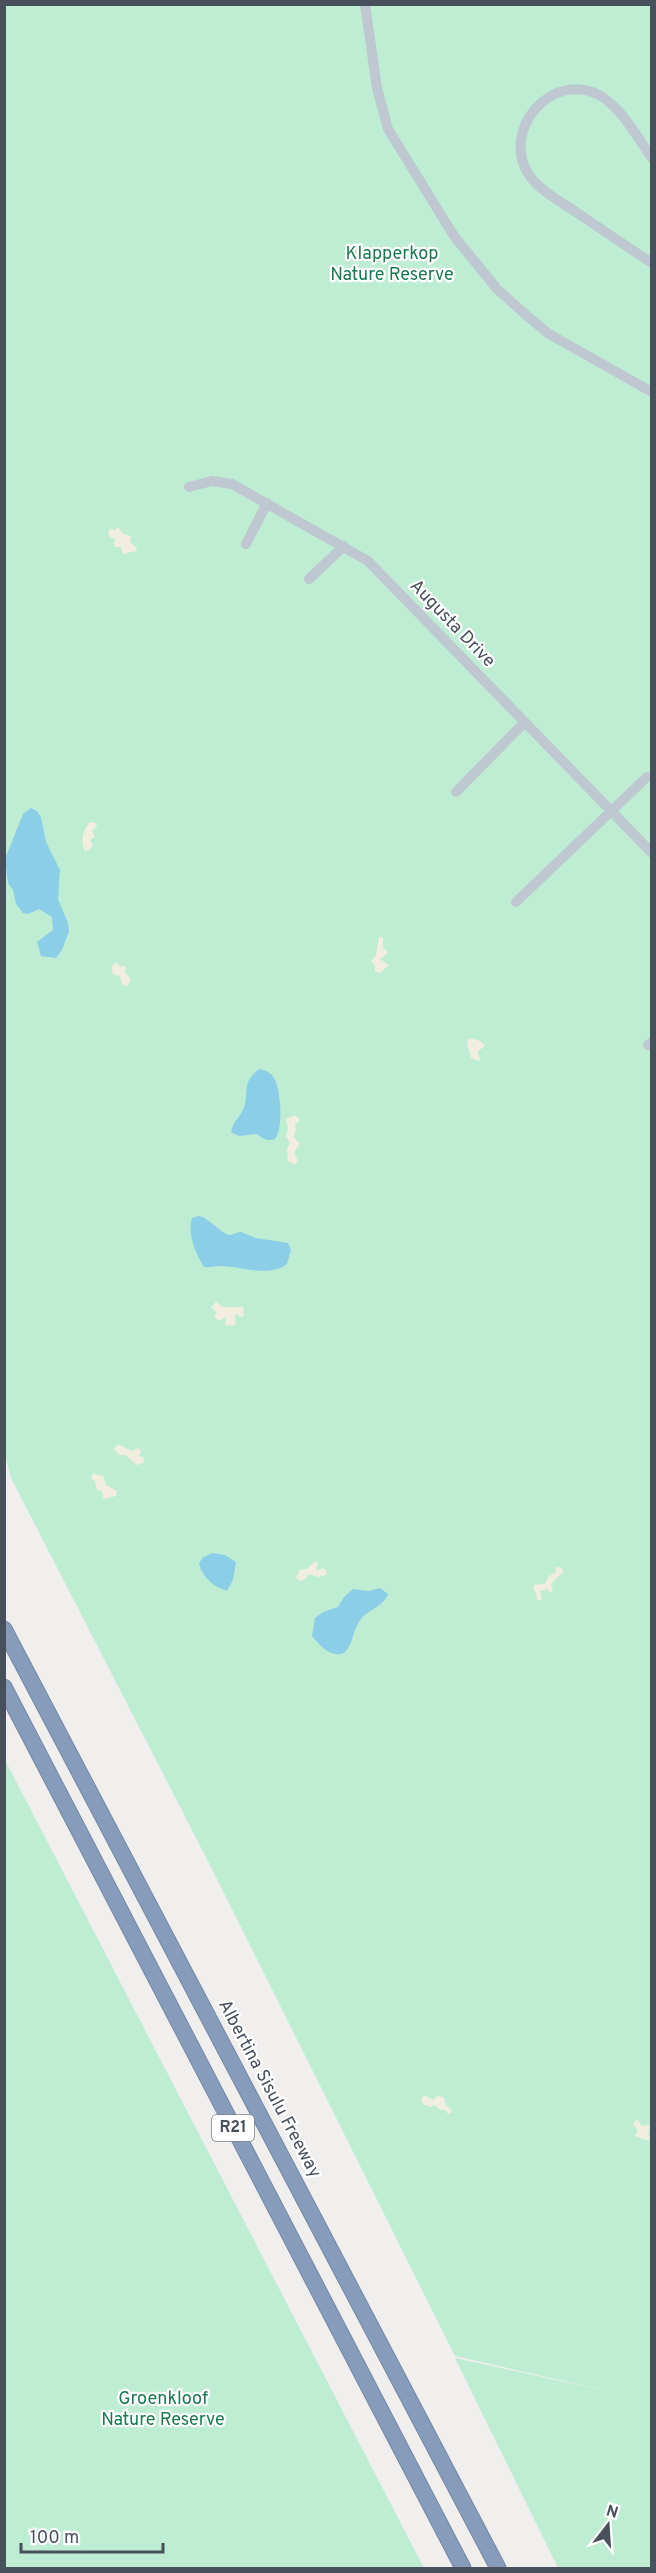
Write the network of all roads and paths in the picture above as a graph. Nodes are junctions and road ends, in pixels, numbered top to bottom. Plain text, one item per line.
1 (365, 4) edge
2 (651, 158) edge
3 (651, 263) edge
4 (651, 392) edge
5 (189, 487) dead end
6 (267, 503) junction
7 (246, 544) dead end
8 (344, 546) junction
9 (309, 579) dead end
10 (524, 723) junction
11 (647, 777) dead end
12 (456, 792) dead end
13 (610, 811) junction
14 (651, 853) edge
15 (516, 902) dead end
16 (4, 1629) edge
17 (4, 1687) edge
18 (463, 2568) edge
19 (498, 2568) edge

1 - 4 street
2 - 3 street
5 - 6 street, Augusta Drive
6 - 7 street
6 - 8 street, Augusta Drive
8 - 9 street
8 - 10 street, Augusta Drive
10 - 12 street
10 - 13 street, Augusta Drive
11 - 13 street
13 - 14 street, Augusta Drive
13 - 15 street
16 - 19 highway, Albertina Sisulu Freeway / R21
17 - 18 highway, R21

